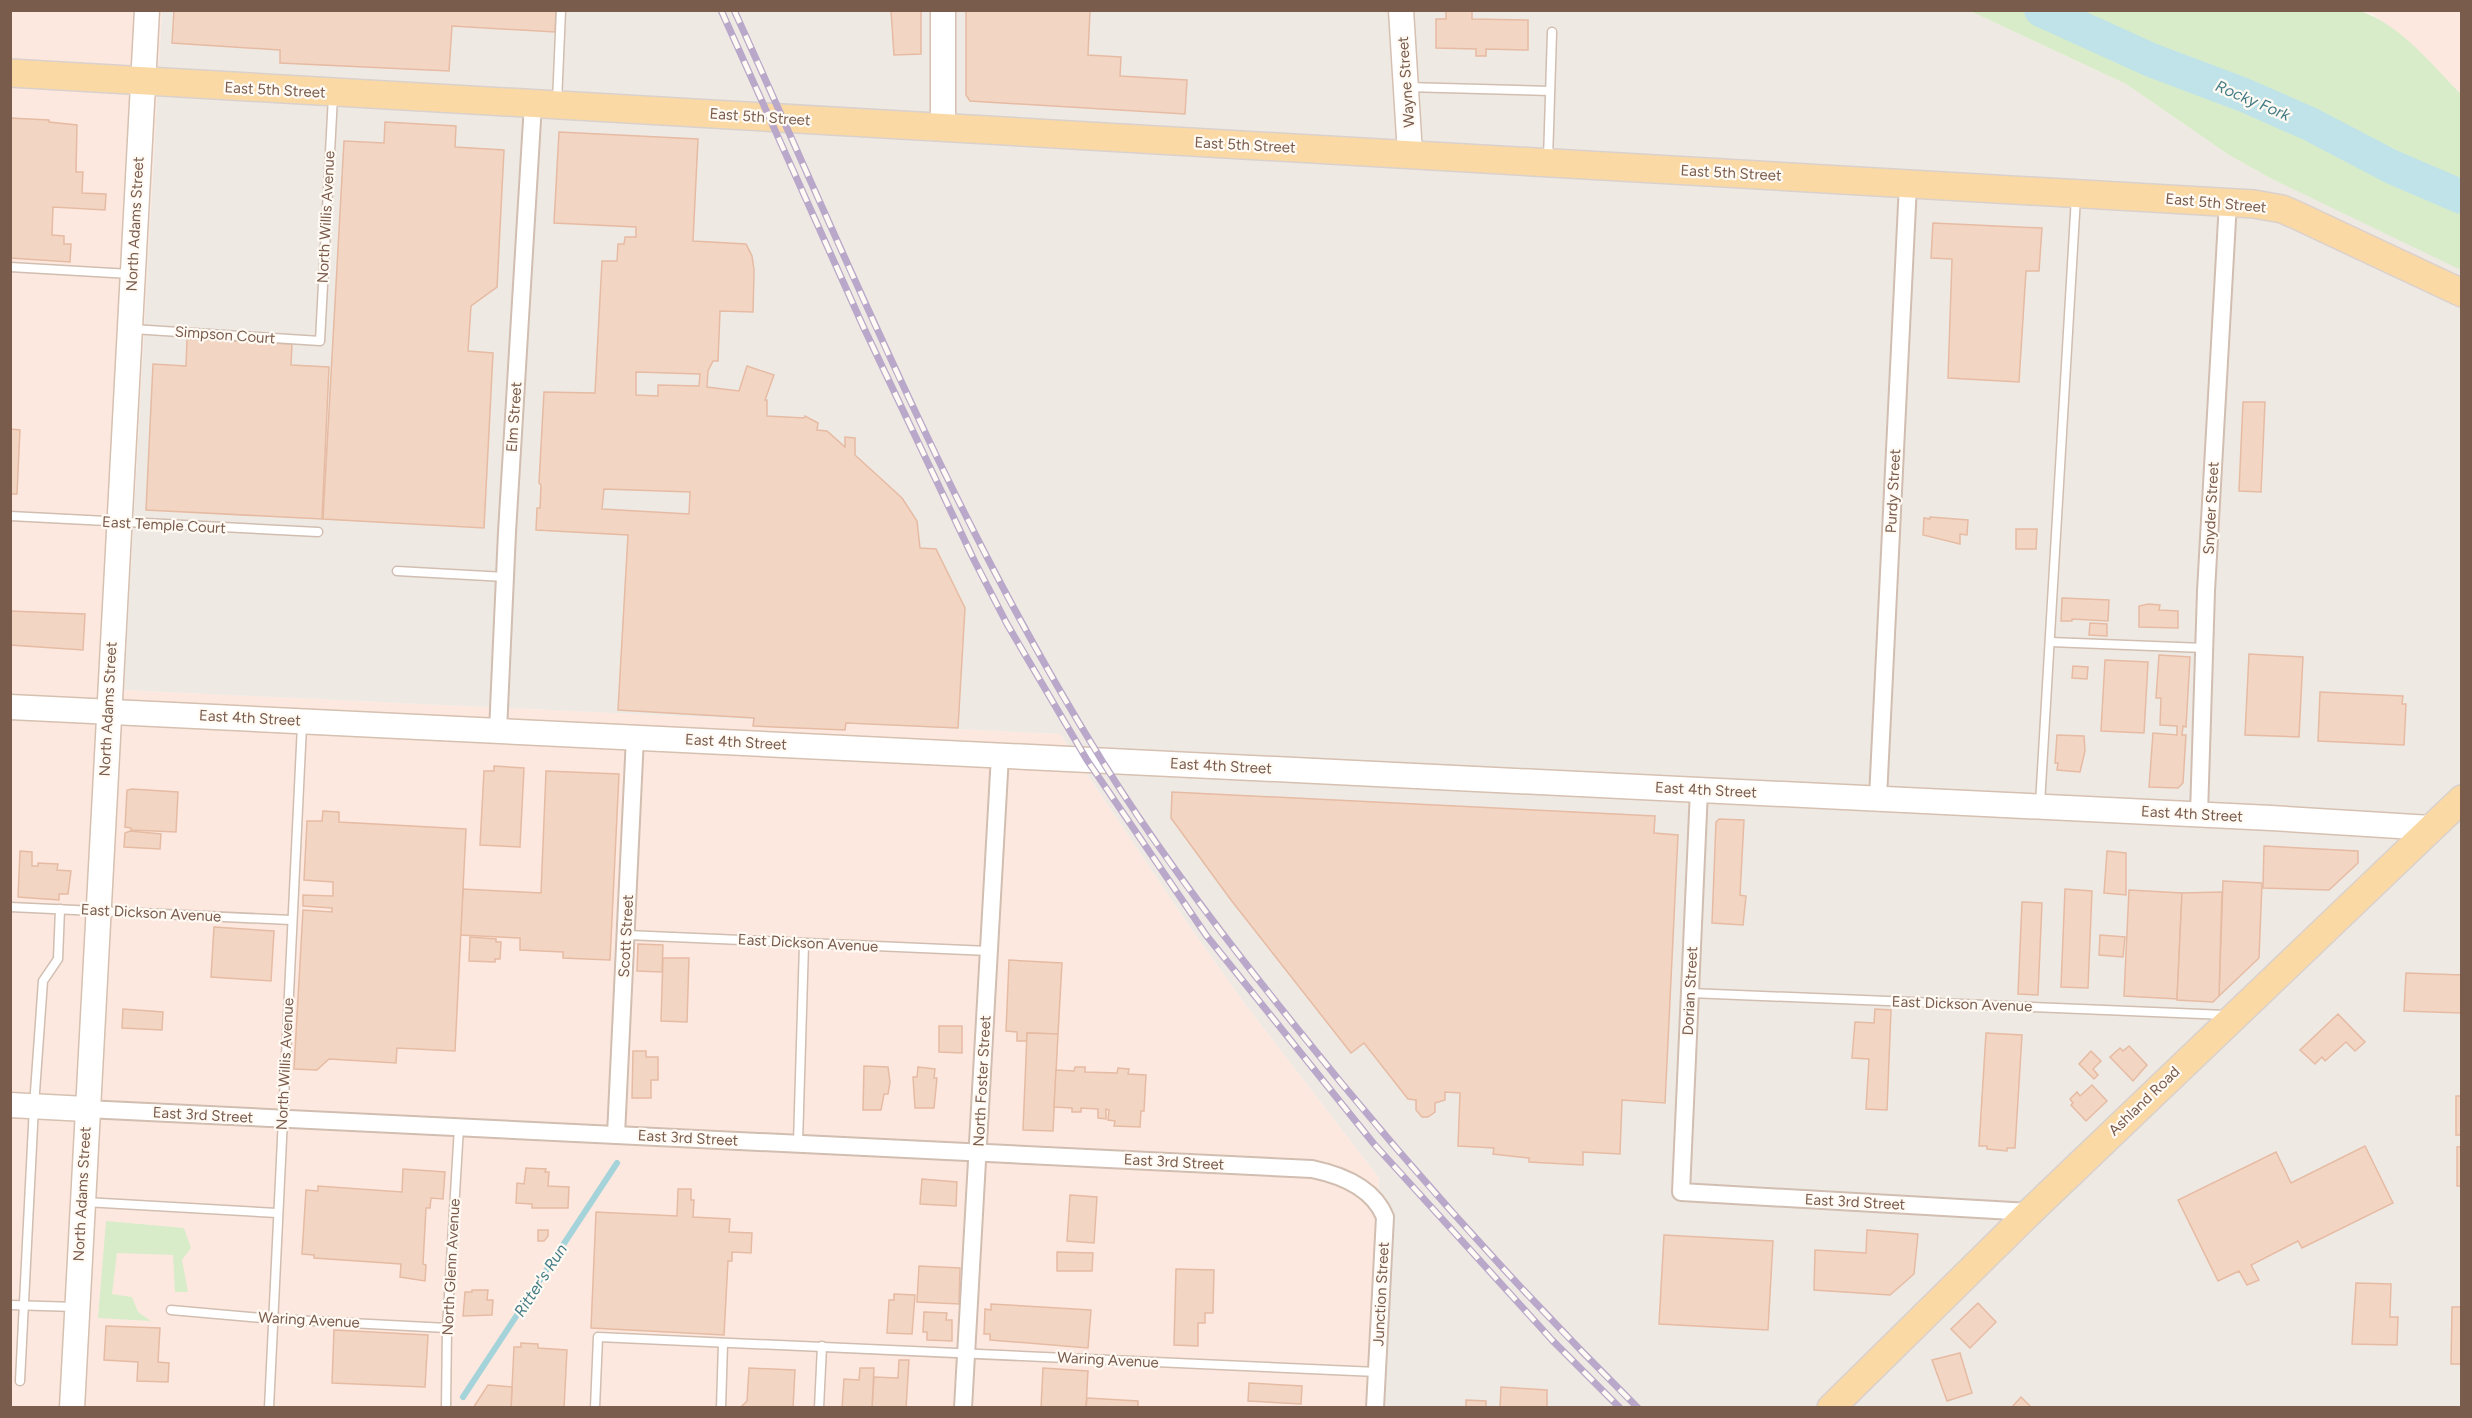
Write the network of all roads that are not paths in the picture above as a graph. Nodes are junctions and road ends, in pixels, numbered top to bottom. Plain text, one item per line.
1 (147, 10) edge
2 (561, 10) edge
3 (943, 10) edge
4 (1401, 10) edge
5 (1552, 32) dead end
6 (10, 73) edge
7 (143, 82) junction
8 (1406, 87) junction
9 (1550, 91) junction
10 (333, 93) junction
11 (545, 105) junction
12 (943, 128) junction
13 (1410, 154) junction
14 (1548, 162) junction
15 (1908, 184) junction
16 (2076, 194) junction
17 (2228, 202) junction
18 (10, 267) edge
19 (132, 274) junction
20 (2462, 293) edge
21 (129, 329) junction
22 (320, 341) joint
23 (10, 516) edge
24 (118, 523) junction
25 (318, 532) dead end
26 (397, 571) dead end
27 (505, 577) junction
28 (2050, 642) junction
29 (2204, 648) junction
30 (10, 707) edge
31 (108, 712) junction
32 (302, 721) junction
33 (498, 731) junction
34 (635, 737) junction
35 (1000, 755) junction
36 (1699, 790) junction
37 (1878, 798) junction
38 (2462, 800) edge
39 (2040, 806) junction
40 (2199, 814) junction
41 (2431, 828) junction
42 (10, 907) edge
43 (60, 909) junction
44 (97, 911) junction
45 (291, 920) junction
46 (627, 935) junction
47 (804, 944) junction
48 (989, 951) junction
49 (1690, 993) junction
50 (2234, 1015) junction
51 (22, 1106) edge
52 (86, 1109) junction
53 (283, 1119) junction
54 (459, 1127) junction
55 (616, 1135) junction
56 (798, 1143) junction
57 (978, 1153) junction
58 (1363, 1188) joint
59 (1681, 1192) joint
60 (82, 1202) junction
61 (2030, 1212) junction
62 (278, 1213) junction
63 (10, 1305) edge
64 (24, 1305) junction
65 (76, 1307) junction
66 (171, 1310) dead end
67 (273, 1319) junction
68 (447, 1328) junction
69 (723, 1343) junction
70 (822, 1346) junction
71 (966, 1353) junction
72 (1377, 1372) junction
73 (21, 1381) dead end
74 (72, 1407) edge
75 (269, 1407) edge
76 (446, 1407) edge
77 (595, 1407) edge
78 (721, 1407) edge
79 (819, 1407) edge
80 (963, 1407) edge
81 (1375, 1407) edge
82 (1831, 1407) edge

1 - 7 main road, North Adams Street
2 - 11 lane
3 - 12 main road
4 - 8 main road, Wayne Street
5 - 9 lane
6 - 7 main road, East 5th Street
7 - 10 main road, East 5th Street
7 - 19 main road, North Adams Street
8 - 9 lane
8 - 13 main road, Wayne Street
9 - 14 lane
10 - 11 main road, East 5th Street
10 - 22 lane, North Willis Avenue
11 - 12 main road, East 5th Street
11 - 27 street, Elm Street
12 - 13 main road, East 5th Street
13 - 14 main road, East 5th Street
14 - 15 main road, East 5th Street
15 - 16 main road, East 5th Street
15 - 37 street, Purdy Street
16 - 17 main road, East 5th Street
16 - 28 lane
17 - 20 main road, East 5th Street
17 - 29 street, Snyder Street
18 - 19 lane
19 - 21 main road, North Adams Street
21 - 22 lane, Simpson Court
21 - 24 main road, North Adams Street
23 - 24 lane, East Temple Court
24 - 25 lane, East Temple Court
24 - 31 main road, North Adams Street
26 - 27 lane
27 - 33 street, Elm Street
28 - 29 lane
28 - 39 lane
29 - 40 street, Snyder Street
30 - 31 main road, East 4th Street
31 - 32 main road, East 4th Street
31 - 44 main road, North Adams Street
32 - 33 main road, East 4th Street
32 - 45 lane, North Willis Avenue
33 - 34 main road, East 4th Street
34 - 35 main road, East 4th Street
34 - 46 street, Scott Street
35 - 36 main road, East 4th Street
35 - 48 street, North Foster Street
36 - 37 main road, East 4th Street
36 - 49 street, Dorian Street
37 - 39 main road, East 4th Street
38 - 41 main road, Ashland Road
39 - 40 main road, East 4th Street
40 - 41 main road, East 4th Street
41 - 50 main road, Ashland Road
42 - 43 lane, East Dickson Avenue
43 - 44 lane, East Dickson Avenue
43 - 51 lane
44 - 45 lane, East Dickson Avenue
44 - 52 main road, North Adams Street
45 - 53 lane, North Willis Avenue
46 - 47 lane, East Dickson Avenue
46 - 55 street, Scott Street
47 - 48 lane, East Dickson Avenue
47 - 56 lane
48 - 57 street, North Foster Street
49 - 50 lane, East Dickson Avenue
49 - 59 street, Dorian Street
50 - 61 main road, Ashland Road
51 - 52 main road, East 3rd Street
51 - 64 lane
52 - 53 street, East 3rd Street
52 - 60 main road, North Adams Street
53 - 54 street, East 3rd Street
53 - 62 lane, North Willis Avenue
54 - 55 street, East 3rd Street
54 - 68 lane, North Glenn Avenue
55 - 56 street, East 3rd Street
56 - 57 street, East 3rd Street
57 - 58 street, East 3rd Street
57 - 71 street, North Foster Street
58 - 72 street, Junction Street
59 - 61 street, East 3rd Street
60 - 62 lane
60 - 65 main road, North Adams Street
61 - 82 main road, Ashland Road
62 - 67 lane, North Willis Avenue
63 - 64 lane
64 - 65 lane
64 - 73 lane
65 - 74 main road, North Adams Street
66 - 67 lane, Waring Avenue
67 - 68 lane, Waring Avenue
67 - 75 lane, North Willis Avenue
68 - 76 lane, North Glenn Avenue
69 - 70 lane, Waring Avenue
69 - 77 lane, Waring Avenue
69 - 78 lane
70 - 71 lane, Waring Avenue
70 - 79 lane
71 - 72 lane, Waring Avenue
71 - 80 street, North Foster Street
72 - 81 street, Junction Street

